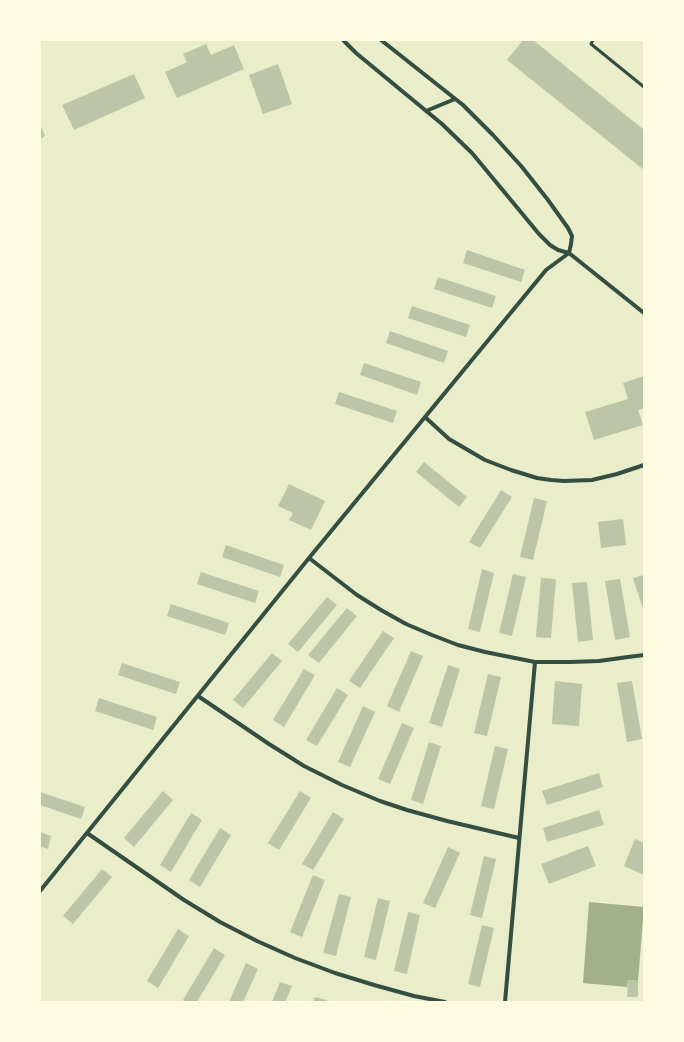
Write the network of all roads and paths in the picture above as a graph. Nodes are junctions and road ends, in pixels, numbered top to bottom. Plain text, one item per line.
1 (343, 40) edge
2 (381, 40) edge
3 (593, 40) edge
4 (644, 88) edge
5 (455, 99) junction
6 (426, 111) junction
7 (569, 253) junction
8 (644, 313) edge
9 (424, 417) junction
10 (644, 465) edge
11 (309, 558) junction
12 (644, 654) edge
13 (535, 662) junction
14 (198, 696) junction
15 (87, 833) junction
16 (519, 838) junction
17 (40, 891) edge
18 (445, 1002) edge
19 (505, 1002) edge

1 - 6 street
2 - 5 street
3 - 4 lane
5 - 6 street
5 - 7 street
6 - 7 street
7 - 8 street
7 - 9 street
9 - 10 street
9 - 11 street
11 - 13 street
11 - 14 street
12 - 13 street
13 - 16 street
14 - 15 street
14 - 16 street
15 - 17 street
15 - 18 street
16 - 19 street

